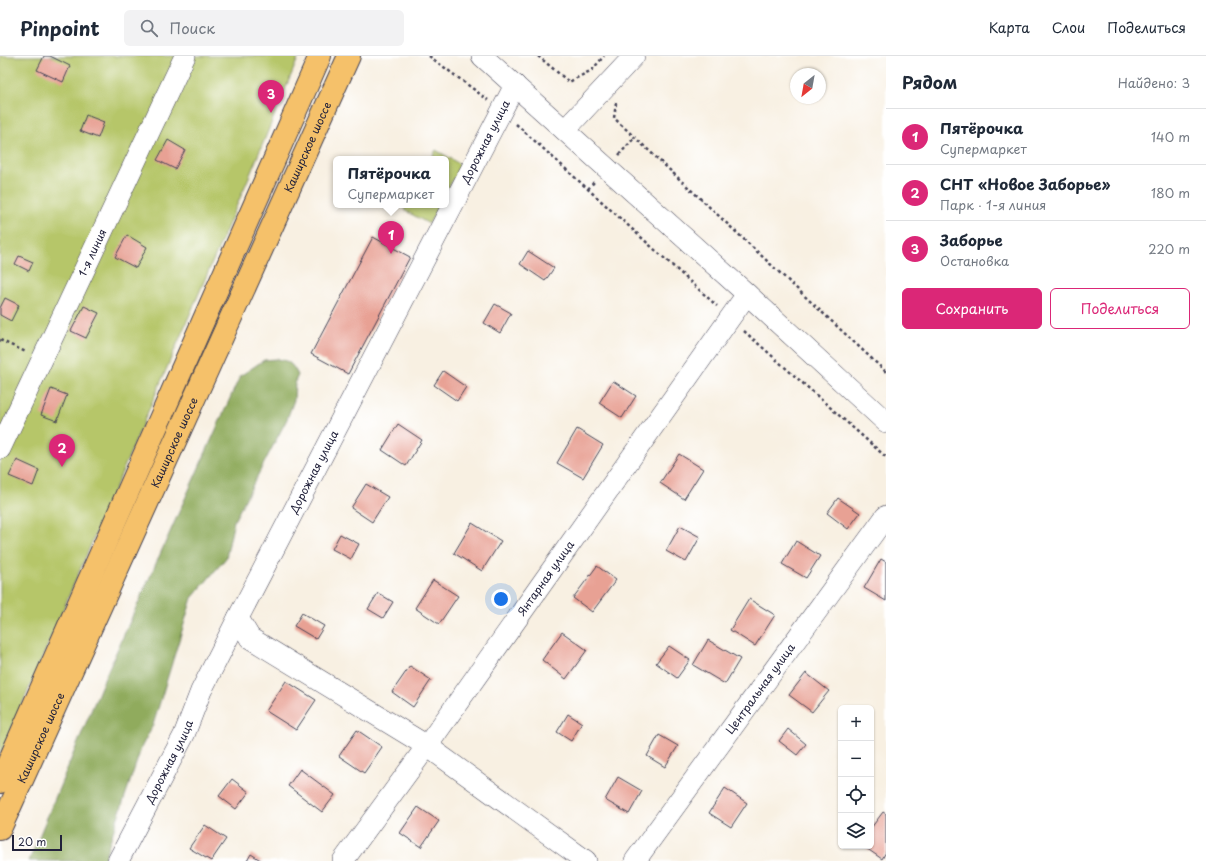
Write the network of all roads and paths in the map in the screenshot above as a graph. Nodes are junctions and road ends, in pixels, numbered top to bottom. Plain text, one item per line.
1 (185, 56) edge
2 (320, 56) edge
3 (349, 56) edge
4 (429, 56) edge
5 (482, 56) edge
6 (538, 56) edge
7 (604, 56) edge
8 (634, 56) edge
9 (515, 85) junction
10 (618, 97) dead end
11 (501, 110) junction
12 (565, 130) junction
13 (747, 294) junction
14 (730, 318) junction
15 (0, 340) edge
16 (41, 359) junction
17 (886, 372) edge
18 (886, 422) edge
19 (0, 449) edge
20 (886, 457) edge
21 (886, 516) edge
22 (238, 618) junction
23 (427, 746) junction
24 (0, 782) edge
25 (0, 829) edge
26 (118, 861) edge
27 (342, 861) edge
28 (586, 861) edge
29 (635, 861) edge

1 - 16 street, 1-я линия
2 - 24 main road, Каширское шоссе
3 - 25 main road, Каширское шоссе
4 - 11 path
5 - 9 street
6 - 7 path
8 - 12 street
9 - 11 street, Дорожная улица
9 - 12 street
10 - 17 path
11 - 14 path
11 - 22 street, Дорожная улица
12 - 13 street
13 - 14 street, Янтарная улица
13 - 18 street
14 - 20 path
14 - 23 street, Янтарная улица
15 - 16 path
16 - 19 street, 1-я линия
21 - 29 street, Центральная улица
22 - 23 street
22 - 26 street, Дорожная улица
23 - 27 street, Янтарная улица
23 - 28 street

